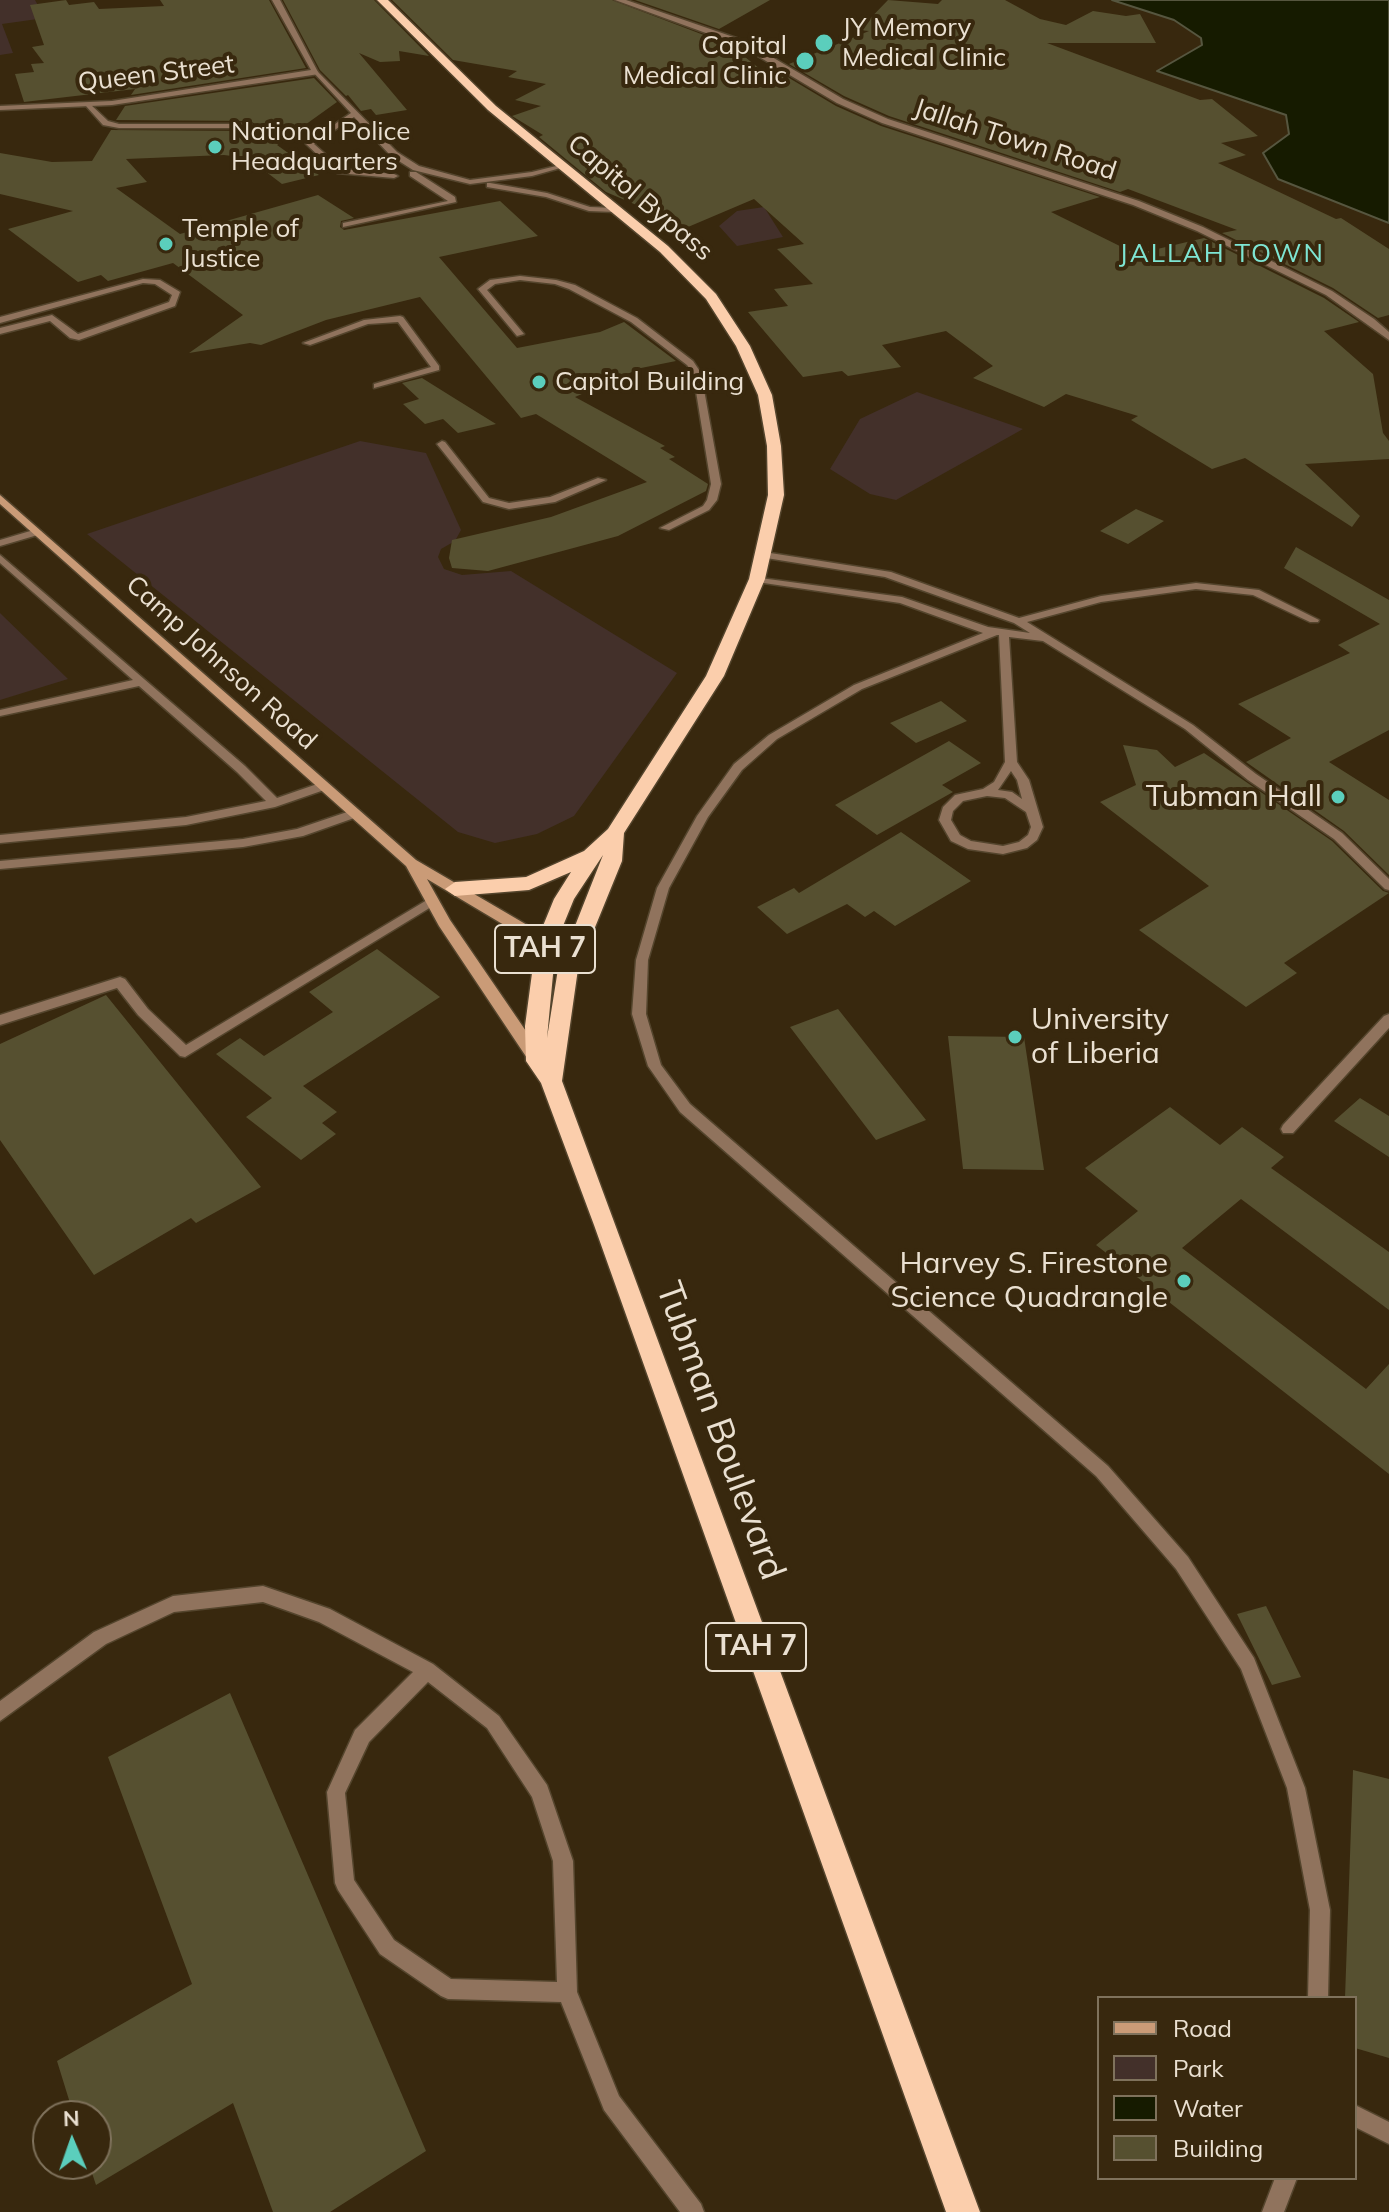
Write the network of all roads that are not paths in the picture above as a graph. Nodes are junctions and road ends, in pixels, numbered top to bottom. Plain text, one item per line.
1 (276, 0) edge
2 (382, 0) edge
3 (619, 0) edge
4 (316, 72) junction
5 (88, 105) junction
6 (0, 108) edge
7 (355, 113) junction
8 (250, 126) dead end
9 (560, 167) junction
10 (413, 174) dead end
11 (394, 176) dead end
12 (470, 182) junction
13 (615, 210) junction
14 (346, 225) dead end
15 (0, 320) edge
16 (0, 331) edge
17 (520, 334) dead end
18 (1389, 337) edge
19 (307, 343) dead end
20 (377, 386) dead end
21 (442, 444) dead end
22 (601, 480) dead end
23 (0, 498) edge
24 (665, 528) dead end
25 (37, 532) junction
26 (0, 543) edge
27 (764, 555) junction
28 (0, 558) edge
29 (757, 579) junction
30 (1314, 620) dead end
31 (1018, 621) junction
32 (999, 633) junction
33 (1043, 638) junction
34 (140, 682) junction
35 (0, 713) edge
36 (1011, 762) junction
37 (323, 786) junction
38 (987, 792) junction
39 (275, 803) junction
40 (1031, 810) junction
41 (353, 814) junction
42 (615, 833) junction
43 (0, 839) edge
44 (591, 855) junction
45 (411, 863) junction
46 (0, 865) edge
47 (1389, 886) edge
48 (455, 889) junction
49 (432, 901) junction
50 (546, 943) junction
51 (568, 969) junction
52 (1389, 1019) edge
53 (0, 1020) edge
54 (544, 1071) junction
55 (1288, 1129) dead end
56 (427, 1670) junction
57 (0, 1712) edge
58 (567, 1992) junction
59 (1318, 1996) edge
60 (1357, 2117) edge
61 (1389, 2133) edge
62 (1285, 2180) edge
63 (693, 2212) edge
64 (963, 2212) edge
65 (1273, 2212) edge

1 - 4 street
2 - 9 highway, Capitol Bypass / TAH 7
3 - 18 street, Jallah Town Road
4 - 5 street, Queen Street
4 - 7 lane
5 - 6 street, Queen Street
5 - 8 lane
7 - 11 lane
7 - 12 lane
9 - 12 lane
9 - 13 highway, Capitol Bypass / TAH 7
10 - 14 lane
12 - 13 lane
13 - 27 highway, Capitol Bypass / TAH 7
15 - 16 lane
17 - 24 lane
19 - 20 lane
21 - 22 lane
23 - 25 main road, Camp Johnson Road
25 - 26 lane
25 - 37 main road, Camp Johnson Road
27 - 29 highway, Capitol Bypass / TAH 7
27 - 31 lane
28 - 34 lane
29 - 32 lane
29 - 42 highway, Capitol Bypass / TAH 7
30 - 31 lane
31 - 33 lane
32 - 33 lane
32 - 36 lane
32 - 59 lane
33 - 47 lane
34 - 35 lane
34 - 39 lane
36 - 38 lane
36 - 40 lane
37 - 39 lane
37 - 41 main road, Camp Johnson Road
38 - 40 lane
38 - 40 lane
39 - 43 lane
41 - 45 main road, Camp Johnson Road
41 - 46 lane
42 - 44 highway, Capitol Bypass / TAH 7
42 - 51 highway, Capitol Bypass / TAH 7
44 - 48 highway
44 - 50 highway, Capitol Bypass / TAH 7
45 - 48 main road, Camp Johnson Road
45 - 49 main road, Camp Johnson Road
48 - 50 main road, Camp Johnson Road
49 - 53 lane
49 - 54 main road, Camp Johnson Road
50 - 51 main road, Camp Johnson Road
50 - 54 highway, Capitol Bypass / TAH 7
51 - 54 highway, Capitol Bypass / TAH 7
52 - 55 lane
54 - 64 highway, Tubman Boulevard / TAH 7
56 - 57 lane
56 - 58 lane
56 - 58 lane
58 - 63 lane
60 - 61 lane
62 - 65 lane

